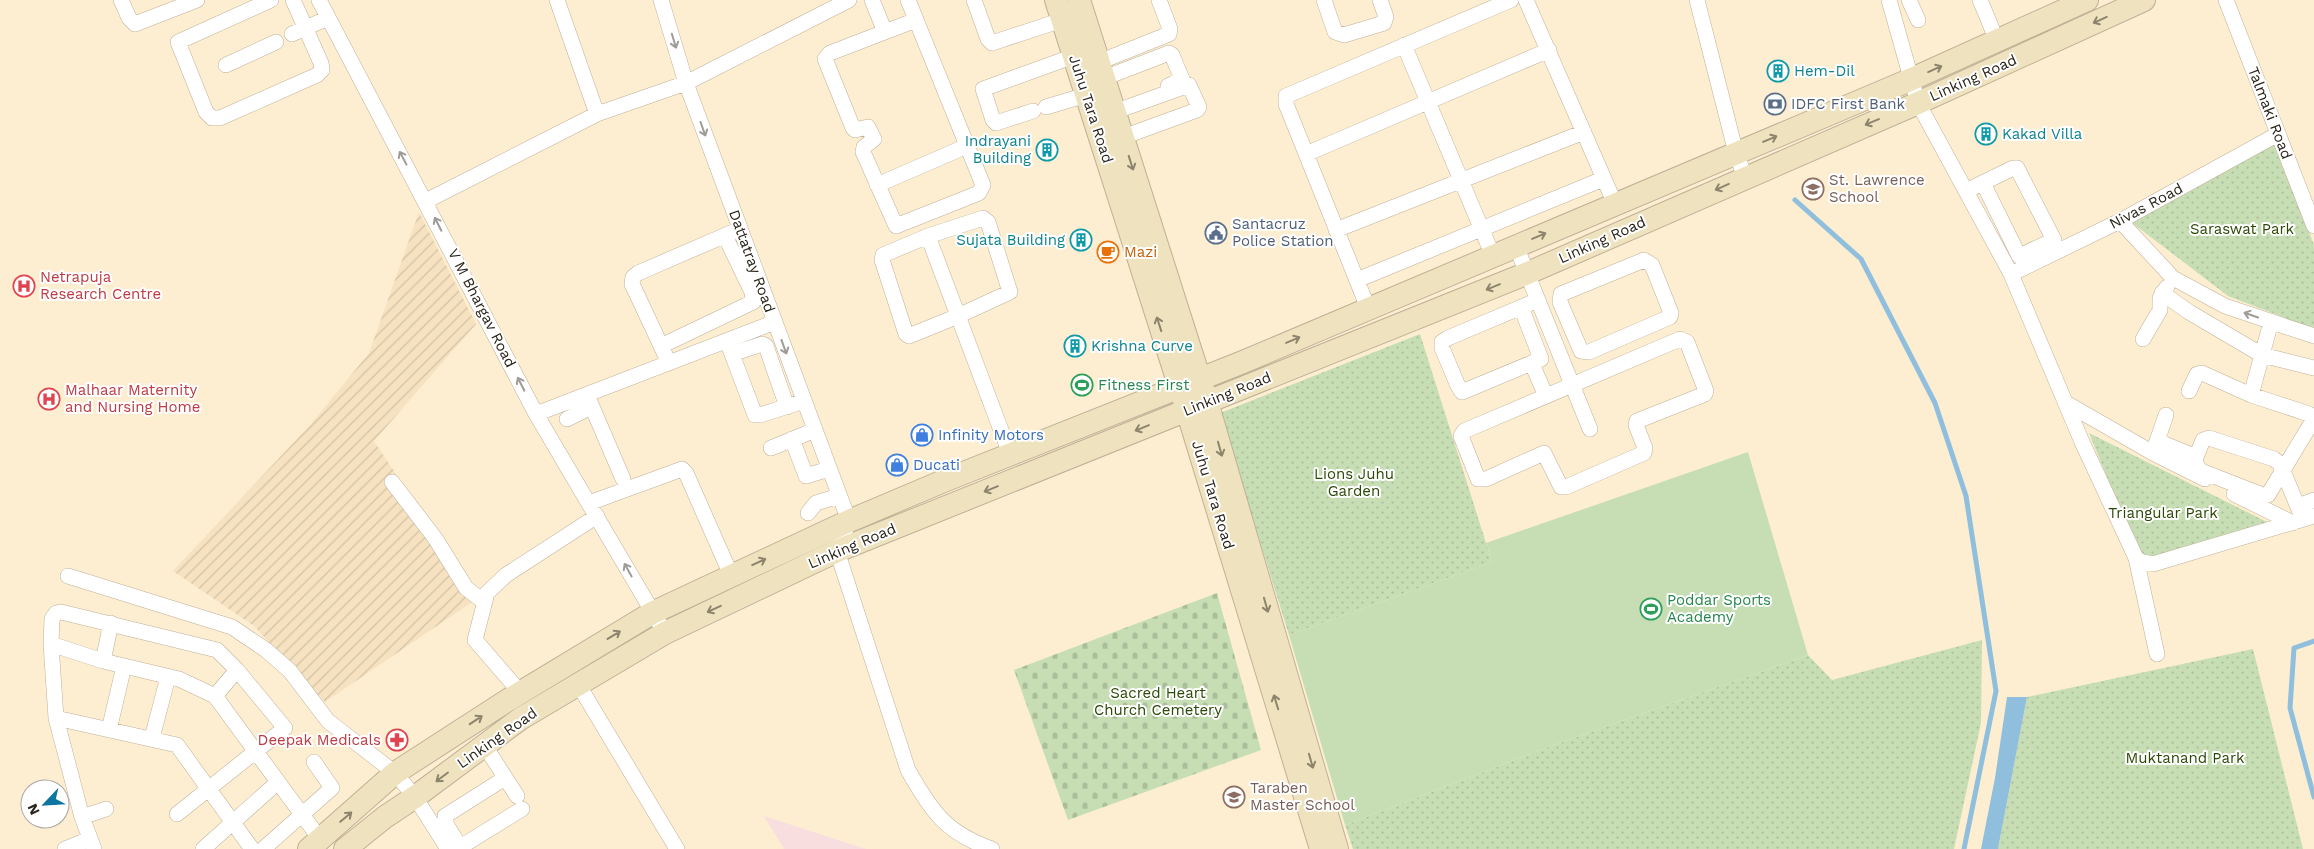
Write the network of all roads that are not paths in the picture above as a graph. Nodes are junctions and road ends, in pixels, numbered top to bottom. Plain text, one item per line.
1 (121, 0) edge
2 (197, 0) edge
3 (271, 0) edge
4 (293, 0) edge
5 (319, 0) edge
6 (557, 0) edge
7 (661, 0) edge
8 (849, 0) edge
9 (872, 0) edge
10 (908, 0) edge
11 (974, 0) edge
12 (1079, 0) edge
13 (1159, 0) edge
14 (1324, 0) edge
15 (1380, 0) edge
16 (1511, 0) edge
17 (1526, 0) edge
18 (1697, 0) edge
19 (1889, 0) edge
20 (1909, 0) edge
21 (1980, 0) edge
22 (2087, 0) edge
23 (2144, 0) edge
24 (2226, 0) edge
25 (1059, 10) edge
26 (328, 18) junction
27 (916, 20) junction
28 (1918, 20) dead end
29 (299, 31) junction
30 (885, 32) junction
31 (1997, 41) junction
32 (276, 42) dead end
33 (1404, 45) junction
34 (1549, 50) junction
35 (1074, 56) junction
36 (226, 65) dead end
37 (1101, 70) junction
38 (1912, 79) junction
39 (686, 83) junction
40 (1086, 95) junction
41 (1428, 101) junction
42 (1918, 103) junction
43 (1114, 110) junction
44 (597, 114) junction
45 (1584, 132) junction
46 (2278, 134) junction
47 (1122, 137) junction
48 (967, 146) junction
49 (1736, 153) junction
50 (1306, 154) junction
51 (1682, 176) junction
52 (1744, 177) junction
53 (1603, 179) junction
54 (1461, 180) junction
55 (1983, 183) junction
56 (877, 185) junction
57 (1966, 191) junction
58 (1694, 200) junction
59 (426, 201) junction
60 (1615, 204) junction
61 (1994, 205) junction
62 (1978, 213) junction
63 (2120, 221) junction
64 (2313, 221) edge
65 (2004, 227) junction
66 (1482, 228) junction
67 (740, 229) junction
68 (1336, 230) junction
69 (1626, 230) junction
70 (1990, 235) junction
71 (725, 236) junction
72 (928, 236) junction
73 (1516, 246) junction
74 (2041, 254) junction
75 (1494, 256) junction
76 (1152, 265) junction
77 (1528, 273) junction
78 (2011, 274) junction
79 (2173, 278) junction
80 (1357, 280) junction
81 (2162, 293) junction
82 (1538, 300) junction
83 (1521, 307) junction
84 (1562, 307) junction
85 (1368, 308) junction
86 (1544, 314) junction
87 (958, 316) junction
88 (775, 322) junction
89 (2271, 322) junction
90 (2314, 336) edge
91 (2143, 339) dead end
92 (661, 346) junction
93 (729, 347) junction
94 (1260, 354) junction
95 (2262, 356) junction
96 (669, 363) junction
97 (1532, 364) junction
98 (2314, 368) edge
99 (1270, 376) junction
100 (1190, 383) junction
101 (1573, 384) junction
102 (2189, 391) dead end
103 (2251, 395) junction
104 (1546, 396) junction
105 (589, 401) junction
106 (804, 401) junction
107 (2066, 403) junction
108 (1197, 406) junction
109 (788, 407) junction
110 (536, 414) junction
111 (2166, 415) dead end
112 (567, 419) dead end
113 (1590, 429) dead end
114 (815, 430) junction
115 (792, 439) junction
116 (2155, 447) junction
117 (771, 448) dead end
118 (1010, 454) junction
119 (2196, 457) junction
120 (829, 468) junction
121 (2283, 473) junction
122 (623, 479) dead end
123 (392, 482) dead end
124 (839, 496) junction
125 (2314, 500) edge
126 (593, 509) junction
127 (808, 513) dead end
128 (2302, 516) edge
129 (849, 521) junction
130 (837, 551) junction
131 (2136, 558) junction
132 (731, 575) junction
133 (68, 576) dead end
134 (484, 602) junction
135 (652, 613) junction
136 (111, 623) junction
137 (665, 633) junction
138 (51, 644) junction
139 (2157, 654) dead end
140 (103, 661) junction
141 (124, 666) junction
142 (237, 670) junction
143 (168, 677) junction
144 (541, 679) junction
145 (578, 684) junction
146 (520, 692) junction
147 (215, 696) junction
148 (553, 699) junction
149 (56, 718) junction
150 (109, 730) junction
151 (152, 738) junction
152 (485, 746) junction
153 (256, 752) junction
154 (314, 762) dead end
155 (395, 774) junction
156 (505, 778) junction
157 (278, 782) junction
158 (210, 788) junction
159 (415, 797) junction
160 (106, 809) dead end
161 (177, 814) dead end
162 (302, 815) junction
163 (82, 817) junction
164 (234, 823) junction
165 (92, 844) edge
166 (315, 844) edge
167 (455, 848) edge
168 (64, 849) edge
169 (202, 849) edge
170 (252, 849) edge
171 (264, 849) edge
172 (346, 849) edge
173 (677, 849) edge
174 (992, 849) edge
175 (1321, 849) edge
176 (1337, 849) edge

1 - 2 street
3 - 29 street
4 - 29 street
5 - 26 street, V M Bhargav Road
6 - 44 street
7 -> 39 street, Dattatray Road
8 - 39 street
9 - 30 street
10 - 27 street
11 - 25 street
12 - 37 main road, Juhu Tara Road
13 - 37 street
14 - 15 street
16 - 33 street
17 - 34 street
18 - 49 street
19 - 38 street
20 - 28 street
21 - 31 street
22 - 31 main road, Linking Road
23 -> 42 main road, Linking Road
24 - 46 street, Talmaki Road
25 - 35 main road, Juhu Tara Road
26 - 29 street
59 -> 26 street, V M Bhargav Road
27 - 30 street
27 - 48 street
30 - 56 street
38 -> 31 main road, Linking Road
32 - 36 street
33 - 41 street
33 - 50 street
34 - 41 street
34 - 45 street
35 - 40 main road, Juhu Tara Road
35 - 40 street
37 - 43 main road, Juhu Tara Road
37 - 43 street
38 - 42 street
49 -> 38 main road, Linking Road
39 - 44 street
39 -> 67 street, Dattatray Road
40 - 76 main road, Juhu Tara Road
41 - 50 street
41 - 54 street
42 -> 52 main road, Linking Road
42 - 57 street
43 - 47 main road, Juhu Tara Road
43 - 47 street
44 - 59 street
45 - 53 street
45 - 54 street
46 - 63 street, Nivas Road
46 - 64 street, Talmaki Road
47 -> 76 main road, Juhu Tara Road
48 - 56 street
48 - 56 street
49 - 51 main road, Linking Road
49 - 52 street
50 - 68 street
51 - 58 main road
51 - 60 main road, Linking Road
52 -> 58 main road, Linking Road
53 - 60 street
53 - 66 street
54 - 66 street
54 - 68 street
55 - 57 street
55 - 61 street
55 - 74 street
57 - 62 street
58 - 69 main road, Linking Road
110 -> 59 street, V M Bhargav Road
60 - 69 main road
73 -> 60 main road, Linking Road
61 - 62 street
61 - 65 street
62 - 70 street
63 - 74 street, Nivas Road
63 - 79 street
65 - 70 street
65 - 74 street
66 - 75 street
66 - 80 street
67 - 71 street
67 - 88 street, Dattatray Road
68 - 80 street
69 - 77 main road, Linking Road
70 - 78 street
71 - 92 street
71 - 92 street
72 - 87 street
72 - 87 street
72 - 87 street
73 - 75 main road, Linking Road
73 - 77 street
74 - 78 street, Nivas Road
75 - 85 main road, Linking Road
76 - 100 main road, Juhu Tara Road
77 - 82 street
77 -> 99 main road, Linking Road
78 - 107 street
79 - 81 street
89 -> 79 street
80 - 85 street
81 - 91 street
81 - 95 street
82 - 83 street
82 - 86 street
83 - 97 street
83 - 97 street
84 - 84 street
84 - 86 street
94 -> 85 main road, Linking Road
86 - 101 street
87 - 118 street
88 - 93 street
88 -> 106 street, Dattatray Road
89 - 90 street
89 - 95 street
92 - 96 street
93 - 96 street
93 - 109 street
93 - 109 street
94 - 99 main road
94 - 100 main road, Linking Road
95 - 98 street
95 - 103 street
96 - 105 street
97 - 104 street
99 - 108 main road, Linking Road
100 - 108 main road, Juhu Tara Road
100 - 118 main road, Linking Road
101 - 104 street
101 - 104 street
101 - 113 street
102 - 103 street
103 - 121 street
105 - 110 street
105 - 112 street
105 - 122 street
106 - 109 street
106 - 114 street, Dattatray Road
107 - 116 street
107 - 131 street
108 -> 130 main road, Linking Road
175 -> 108 main road, Juhu Tara Road
108 -> 176 main road, Juhu Tara Road
110 - 126 street, V M Bhargav Road
111 - 116 street
114 - 115 street
114 - 120 street, Dattatray Road
115 - 117 street
115 - 120 street
116 - 119 street
116 - 128 street
118 - 129 main road, Linking Road
119 - 121 street
119 - 121 street
120 - 124 street, Dattatray Road
121 - 128 street
123 - 134 street
124 - 127 street
124 - 129 street, Dattatray Road
125 - 128 street
126 - 132 street
126 - 134 street
135 -> 126 street, V M Bhargav Road
128 - 131 street
129 - 130 street
132 -> 129 main road, Linking Road
130 -> 137 main road, Linking Road
130 - 174 street
131 - 139 street
132 - 135 main road, Linking Road
133 - 155 street
134 - 146 street
135 - 137 street, V M Bhargav Road
144 -> 135 main road, Linking Road
136 - 138 street
136 - 140 street
136 - 142 street
137 - 145 main road, Linking Road
138 - 140 street
138 - 149 street
140 - 141 street
141 - 143 street
141 - 150 street
142 - 147 street
142 - 153 street
143 - 147 street
143 - 151 street
144 - 146 main road, Linking Road
144 - 148 main road
145 - 148 main road, Linking Road
145 - 173 street
155 -> 146 main road, Linking Road
147 - 153 street
148 - 152 main road, Linking Road
149 - 150 street
149 - 163 street
150 - 151 street
151 - 158 street
152 - 156 street
152 -> 159 main road, Linking Road
153 - 157 street
153 - 158 street
154 - 162 street
155 - 159 street
166 -> 155 main road, Linking Road
156 - 167 street
156 - 167 street
157 - 162 street
157 - 164 street
158 - 161 street
158 - 164 street
159 - 167 street
159 - 172 main road, Linking Road
160 - 163 street
162 - 166 street
162 - 171 street
163 - 165 street
164 - 169 street
164 - 170 street
165 - 168 street

